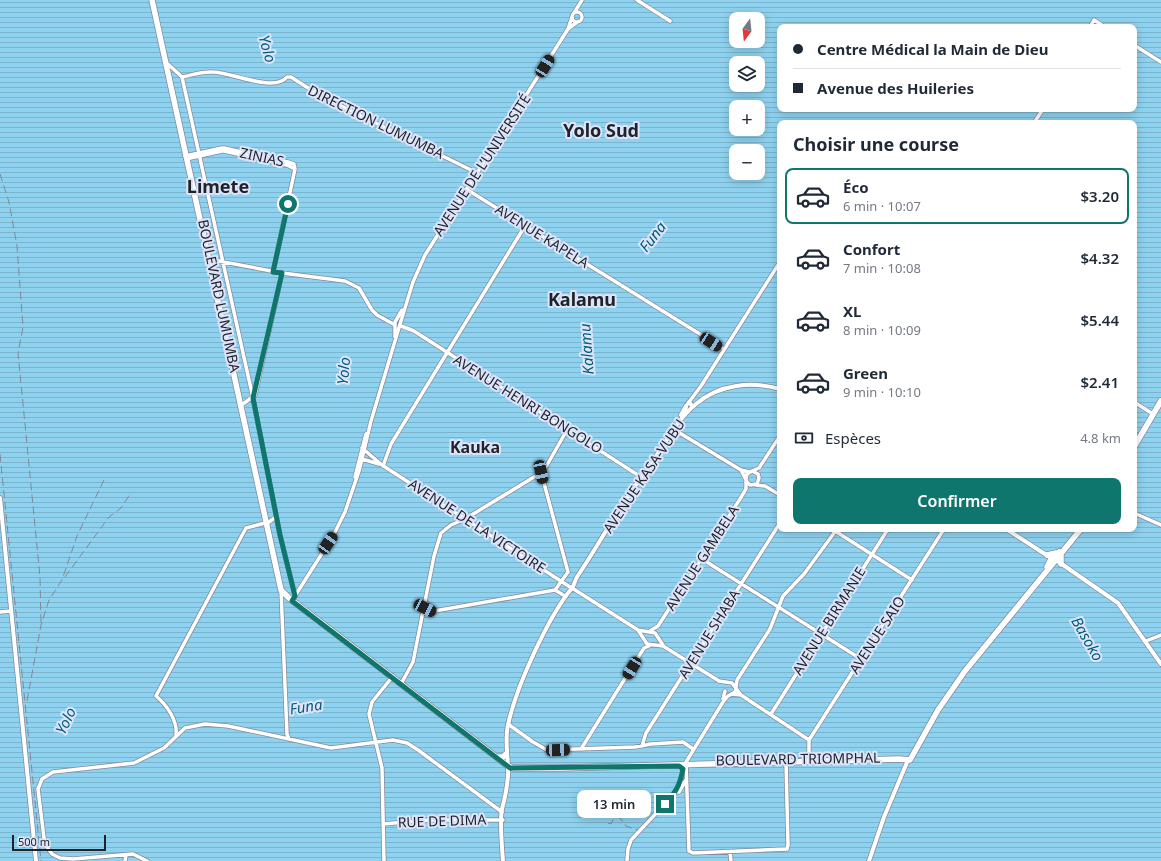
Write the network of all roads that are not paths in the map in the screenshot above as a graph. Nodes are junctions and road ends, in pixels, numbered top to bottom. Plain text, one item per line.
1 (153, 0) edge
2 (582, 0) edge
3 (637, 0) edge
4 (575, 13) junction
5 (670, 21) dead end
6 (576, 23) junction
7 (1092, 24) edge
8 (1100, 24) edge
9 (568, 30) junction
10 (1137, 47) edge
11 (1161, 62) edge
12 (168, 64) junction
13 (182, 77) junction
14 (199, 154) junction
15 (187, 157) junction
16 (472, 170) junction
17 (478, 171) junction
18 (472, 179) junction
19 (466, 189) junction
20 (525, 226) junction
21 (210, 259) junction
22 (222, 260) junction
23 (777, 267) edge
24 (273, 272) junction
25 (282, 273) junction
26 (399, 323) junction
27 (724, 350) junction
28 (446, 352) junction
29 (777, 388) edge
30 (253, 398) junction
31 (1161, 400) edge
32 (243, 404) junction
33 (1137, 404) edge
34 (689, 407) junction
35 (1152, 414) junction
36 (371, 421) junction
37 (677, 423) junction
38 (673, 429) junction
39 (567, 430) junction
40 (1137, 438) edge
41 (777, 441) edge
42 (1137, 442) edge
43 (365, 450) junction
44 (361, 458) junction
45 (373, 462) junction
46 (383, 465) junction
47 (360, 468) junction
48 (759, 468) junction
49 (741, 470) junction
50 (541, 472) junction
51 (751, 472) junction
52 (641, 477) junction
53 (759, 478) junction
54 (746, 480) junction
55 (355, 482) junction
56 (755, 485) junction
57 (765, 486) junction
58 (260, 488) junction
59 (746, 489) junction
60 (777, 494) edge
61 (0, 498) edge
62 (1137, 514) edge
63 (276, 517) junction
64 (462, 518) junction
65 (268, 522) junction
66 (1161, 525) edge
67 (777, 528) edge
68 (834, 532) edge
69 (838, 532) edge
70 (886, 532) edge
71 (942, 532) edge
72 (1010, 532) edge
73 (1077, 532) edge
74 (1061, 551) junction
75 (872, 554) junction
76 (702, 558) junction
77 (1052, 561) junction
78 (568, 572) junction
79 (577, 577) junction
80 (561, 580) junction
81 (912, 580) junction
82 (741, 584) junction
83 (572, 587) junction
84 (555, 590) junction
85 (288, 596) junction
86 (565, 596) junction
87 (284, 602) joint
88 (425, 602) junction
89 (778, 606) junction
90 (425, 608) junction
91 (434, 610) junction
92 (11, 611) junction
93 (0, 612) edge
94 (423, 613) junction
95 (657, 627) junction
96 (638, 630) junction
97 (649, 632) junction
98 (821, 634) junction
99 (1161, 635) edge
100 (657, 636) junction
101 (644, 639) junction
102 (1154, 639) junction
103 (1146, 641) junction
104 (652, 644) junction
105 (664, 646) junction
106 (1149, 646) junction
107 (644, 648) junction
108 (861, 659) junction
109 (691, 663) junction
110 (1161, 664) edge
111 (398, 680) junction
112 (737, 680) junction
113 (719, 681) junction
114 (729, 683) junction
115 (736, 688) junction
116 (725, 690) junction
117 (732, 694) junction
118 (741, 695) junction
119 (722, 702) junction
120 (286, 708) junction
121 (771, 714) junction
122 (454, 724) junction
123 (508, 724) junction
124 (507, 731) junction
125 (516, 731) junction
126 (176, 737) junction
127 (287, 737) junction
128 (809, 740) junction
129 (376, 742) junction
130 (642, 746) junction
131 (581, 749) junction
132 (692, 749) junction
133 (506, 753) junction
134 (499, 757) junction
135 (901, 758) junction
136 (909, 759) junction
137 (809, 760) junction
138 (786, 761) junction
139 (684, 768) junction
140 (508, 771) junction
141 (687, 777) junction
142 (684, 784) junction
143 (38, 787) junction
144 (29, 788) junction
145 (679, 791) junction
146 (687, 791) junction
147 (674, 796) junction
148 (502, 812) junction
149 (502, 820) junction
150 (383, 824) junction
151 (730, 852) junction
152 (127, 855) junction
153 (36, 861) edge
154 (125, 861) edge
155 (143, 861) edge
156 (147, 861) edge
157 (384, 861) edge
158 (503, 861) edge
159 (628, 861) edge
160 (731, 861) edge
161 (870, 861) edge

1 - 12 highway, BOULEVARD LUMUMBA
1 - 15 highway, BOULEVARD LUMUMBA
2 - 4 street
3 - 5 street
4 - 6 street
4 - 6 street
4 - 9 street
6 - 9 street
7 - 8 street
9 - 17 street, AVENUE DE L’UNIVERSITÉ
10 - 11 street
12 - 13 street
12 - 15 highway, BOULEVARD LUMUMBA
13 - 14 street
13 - 16 street, DIRECTION LUMUMBA
14 - 15 street
14 - 22 street
14 - 24 street, ZINIAS
15 - 21 highway, BOULEVARD LUMUMBA
16 - 17 street, DIRECTION LUMUMBA
16 - 18 street
17 - 18 street, AVENUE DE L’UNIVERSITÉ
18 - 19 street, AVENUE DE L’UNIVERSITÉ
19 - 20 street, AVENUE KAPELA
19 - 26 street, AVENUE DE L’UNIVERSITÉ
20 - 27 street, AVENUE KAPELA
20 - 28 street
21 - 22 street
21 - 32 highway, BOULEVARD LUMUMBA
21 - 58 highway, BOULEVARD LUMUMBA
22 - 24 street
22 - 30 street
23 - 27 street
24 - 25 street
25 - 26 street
25 - 30 street
26 - 28 street, AVENUE HENRI BONGOLO
26 - 36 street, AVENUE DE L’UNIVERSITÉ
27 - 34 street
28 - 39 street, AVENUE HENRI BONGOLO
28 - 46 street
29 - 34 main road, AVENUE KASA-VUBU
30 - 32 street
30 - 63 street
31 - 35 highway
32 - 58 highway, BOULEVARD LUMUMBA
33 - 35 street
34 - 37 main road, AVENUE KASA-VUBU
34 - 37 main road
35 - 40 highway
35 - 42 highway
36 - 43 street
36 - 43 street, AVENUE DE L’UNIVERSITÉ
37 - 38 main road, AVENUE KASA-VUBU
38 - 49 street
38 - 52 main road, AVENUE KASA-VUBU
39 - 50 street
39 - 52 street, AVENUE HENRI BONGOLO
41 - 48 street
43 - 44 street, AVENUE DE L’UNIVERSITÉ
43 - 46 street
44 - 45 street
44 - 47 street, AVENUE DE L’UNIVERSITÉ
44 - 55 street
45 - 46 street
45 - 47 street
46 - 64 street, AVENUE DE LA VICTOIRE
47 - 55 street, AVENUE DE L’UNIVERSITÉ
48 - 51 street
48 - 53 street
49 - 51 street
49 - 54 street
50 - 64 street
50 - 78 street
51 - 53 street
51 - 54 street
52 - 79 main road, AVENUE KASA-VUBU
53 - 56 street
53 - 57 street
54 - 56 street
54 - 59 street
55 - 85 street, AVENUE DE L’UNIVERSITÉ
56 - 57 street
56 - 59 street
57 - 60 street
58 - 65 highway, BOULEVARD LUMUMBA
59 - 76 street, AVENUE GAMBELA
61 - 92 main road
62 - 66 street
63 - 65 street
63 - 85 street
64 - 80 street, AVENUE DE LA VICTOIRE
64 - 88 street
65 - 85 highway, BOULEVARD LUMUMBA
65 - 126 street
67 - 82 street, AVENUE SHABA
68 - 89 street
69 - 75 street
70 - 75 street, AVENUE BIRMANIE
71 - 81 street, AVENUE SAIO
72 - 77 main road
73 - 74 highway
74 - 77 highway
74 - 77 highway
75 - 81 street
75 - 98 street, AVENUE BIRMANIE
76 - 82 street
76 - 95 street, AVENUE GAMBELA
77 - 103 main road
77 - 136 highway
78 - 79 street
78 - 80 street
79 - 83 main road, AVENUE KASA-VUBU
80 - 83 street, AVENUE DE LA VICTOIRE
80 - 84 street
81 - 108 street, AVENUE SAIO
82 - 89 street
82 - 109 street, AVENUE SHABA
83 - 86 main road, AVENUE KASA-VUBU
83 - 96 street, AVENUE DE LA VICTOIRE
84 - 86 street
84 - 91 street
85 - 87 highway
85 - 111 highway
85 - 120 street, BOULEVARD LUMUMBA
86 - 123 main road, AVENUE KASA-VUBU
87 - 120 street, BOULEVARD LUMUMBA
88 - 90 street
88 - 91 street
89 - 98 street
89 - 112 street
90 - 91 street
90 - 94 street
91 - 94 street
92 - 93 street
92 - 144 main road
94 - 111 street
95 - 97 street
95 - 100 street
96 - 97 street
96 - 101 street
97 - 100 street
97 - 101 street
98 - 108 street
98 - 121 street, AVENUE BIRMANIE
99 - 102 street
100 - 104 street
100 - 105 street
101 - 104 street
101 - 107 street
102 - 103 street
102 - 106 street
103 - 106 main road
104 - 105 street
104 - 107 street
105 - 109 street
106 - 110 main road
107 - 131 street
108 - 128 street, AVENUE SAIO
109 - 113 street
109 - 130 street, AVENUE SHABA
111 - 122 highway
111 - 129 street
112 - 114 street
112 - 115 street
113 - 114 street
113 - 116 street
114 - 115 street
114 - 116 street
115 - 117 street
115 - 118 street
116 - 117 street
116 - 119 street
117 - 118 street
117 - 119 street
118 - 121 street
119 - 132 street
120 - 127 street, BOULEVARD LUMUMBA
121 - 128 street
122 - 134 highway
122 - 140 highway
123 - 124 main road, AVENUE KASA-VUBU
123 - 125 street
124 - 125 street
124 - 133 main road, AVENUE KASA-VUBU
125 - 131 street
126 - 127 street
126 - 143 street
127 - 129 street
128 - 137 street
129 - 148 street
129 - 150 street
130 - 131 street
130 - 132 street
132 - 139 street
133 - 134 highway
133 - 140 main road, AVENUE KASA-VUBU
134 - 140 highway
135 - 136 highway, BOULEVARD TRIOMPHAL
135 - 136 highway
135 - 137 highway, BOULEVARD TRIOMPHAL
136 - 161 main road
137 - 138 highway, BOULEVARD TRIOMPHAL
138 - 139 highway, BOULEVARD TRIOMPHAL
138 - 151 street
139 - 140 highway, BOULEVARD TRIOMPHAL
139 - 140 highway, BOULEVARD TRIOMPHAL
139 - 141 street
139 - 141 street
139 - 142 street
139 - 147 street
140 - 148 main road, AVENUE KASA-VUBU
141 - 142 street
141 - 146 street
142 - 145 street
142 - 146 street
143 - 144 street
143 - 152 street
144 - 153 main road
145 - 146 street
145 - 147 street
146 - 151 street
147 - 159 street
148 - 149 main road, AVENUE KASA-VUBU
149 - 150 street, RUE DE DIMA
149 - 158 main road, AVENUE KASA-VUBU
150 - 157 street
151 - 160 street
152 - 154 street
152 - 155 street
152 - 156 street

